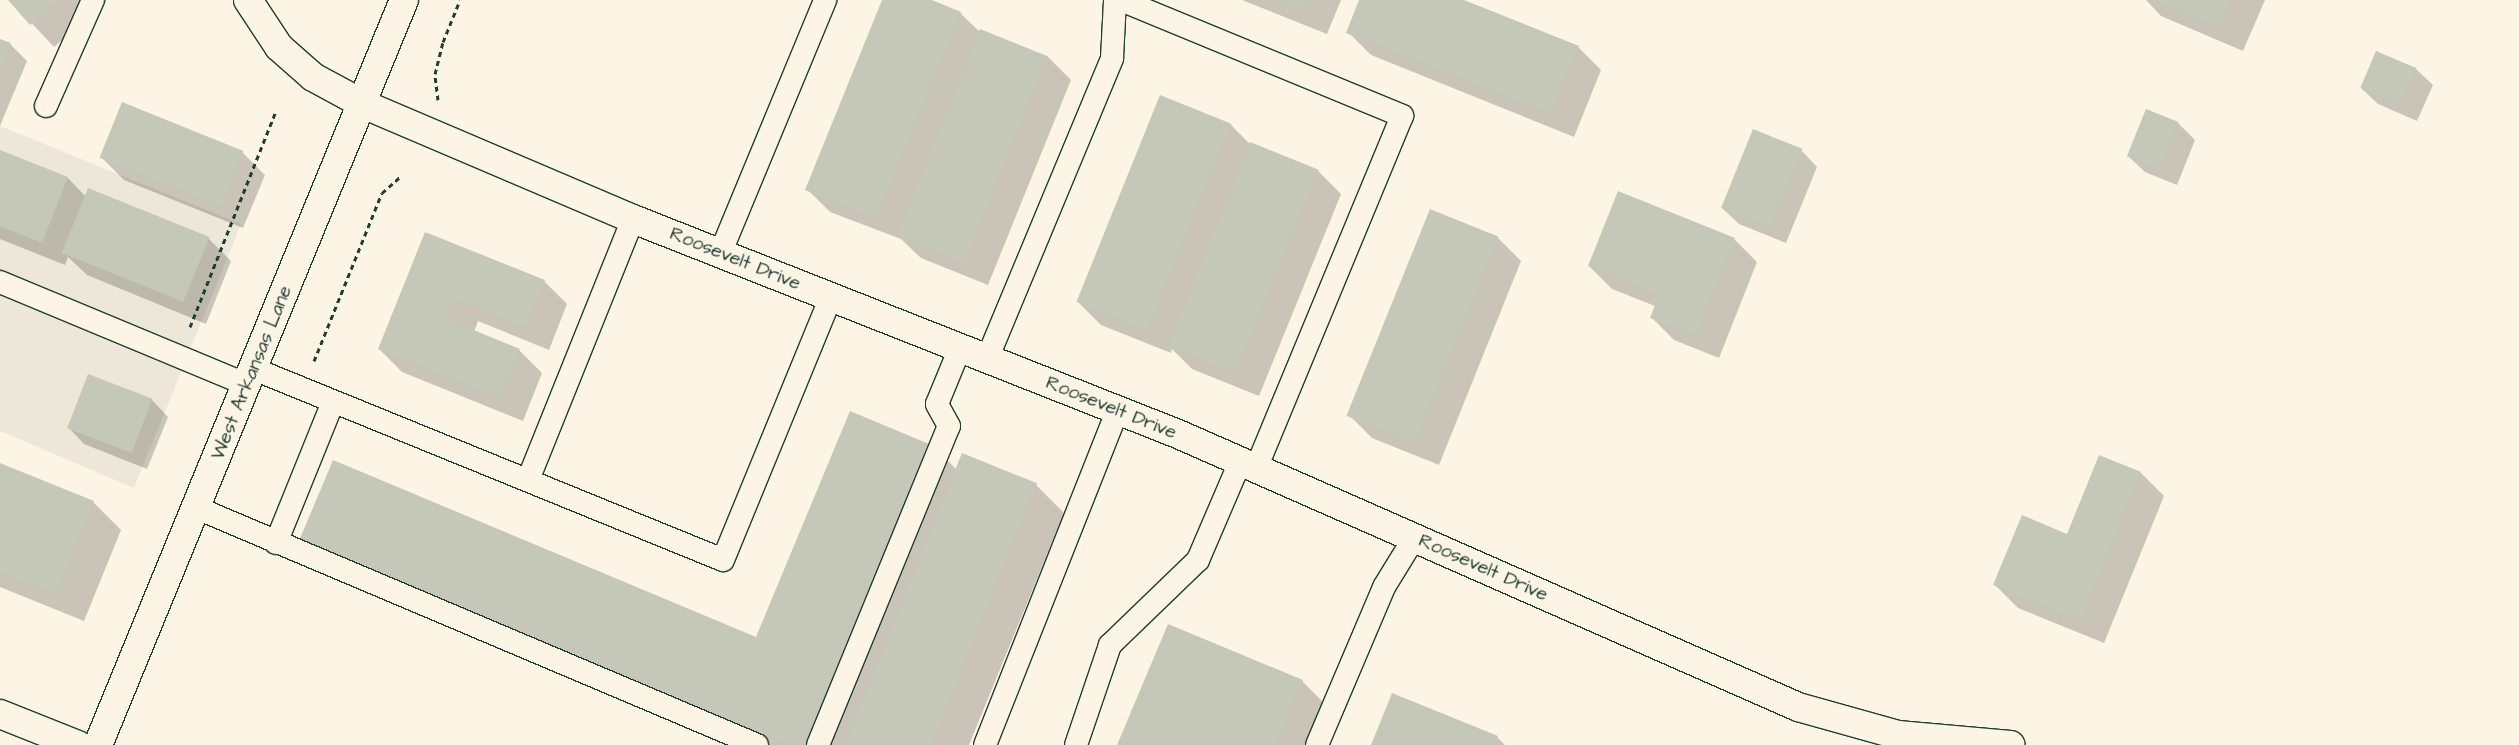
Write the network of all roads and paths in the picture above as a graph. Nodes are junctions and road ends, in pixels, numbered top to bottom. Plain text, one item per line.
1 (93, 0) edge
2 (248, 0) edge
3 (404, 0) edge
4 (460, 0) edge
5 (825, 0) edge
6 (1115, 0) edge
7 (1121, 0) edge
8 (363, 104) junction
9 (46, 106) dead end
10 (439, 106) dead end
11 (276, 111) dead end
12 (401, 176) dead end
13 (633, 219) junction
14 (720, 254) junction
15 (0, 282) edge
16 (831, 297) junction
17 (189, 329) dead end
18 (960, 348) junction
19 (987, 359) junction
20 (313, 364) dead end
21 (250, 377) junction
22 (333, 402) junction
23 (1117, 410) junction
24 (1248, 466) junction
25 (528, 480) junction
26 (196, 508) junction
27 (1414, 538) junction
28 (276, 543) junction
29 (0, 714) edge
30 (78, 745) edge
31 (98, 745) edge
32 (758, 745) edge
33 (818, 745) edge
34 (985, 745) edge
35 (1076, 745) edge
36 (1317, 745) edge
37 (2011, 745) edge

1 - 9 lane
2 - 8 street, Roosevelt Drive
3 - 8 street, West Arkansas Lane
4 - 10 path
5 - 14 lane
6 - 19 lane
7 - 24 lane
8 - 13 street, Roosevelt Drive
8 - 21 street, West Arkansas Lane
11 - 17 path
12 - 20 path
13 - 14 street, Roosevelt Drive
13 - 25 lane
14 - 16 street, Roosevelt Drive
15 - 21 lane
16 - 18 street, Roosevelt Drive
16 - 25 lane
18 - 19 street, Roosevelt Drive
18 - 33 lane
19 - 23 street, Roosevelt Drive
21 - 22 lane
21 - 26 street, West Arkansas Lane
22 - 25 lane
22 - 28 lane
23 - 24 street, Roosevelt Drive
23 - 34 lane
24 - 27 street, Roosevelt Drive
24 - 35 lane
26 - 28 lane
26 - 31 street, West Arkansas Lane
27 - 36 lane
27 - 37 street, Roosevelt Drive
28 - 32 lane
29 - 30 street

